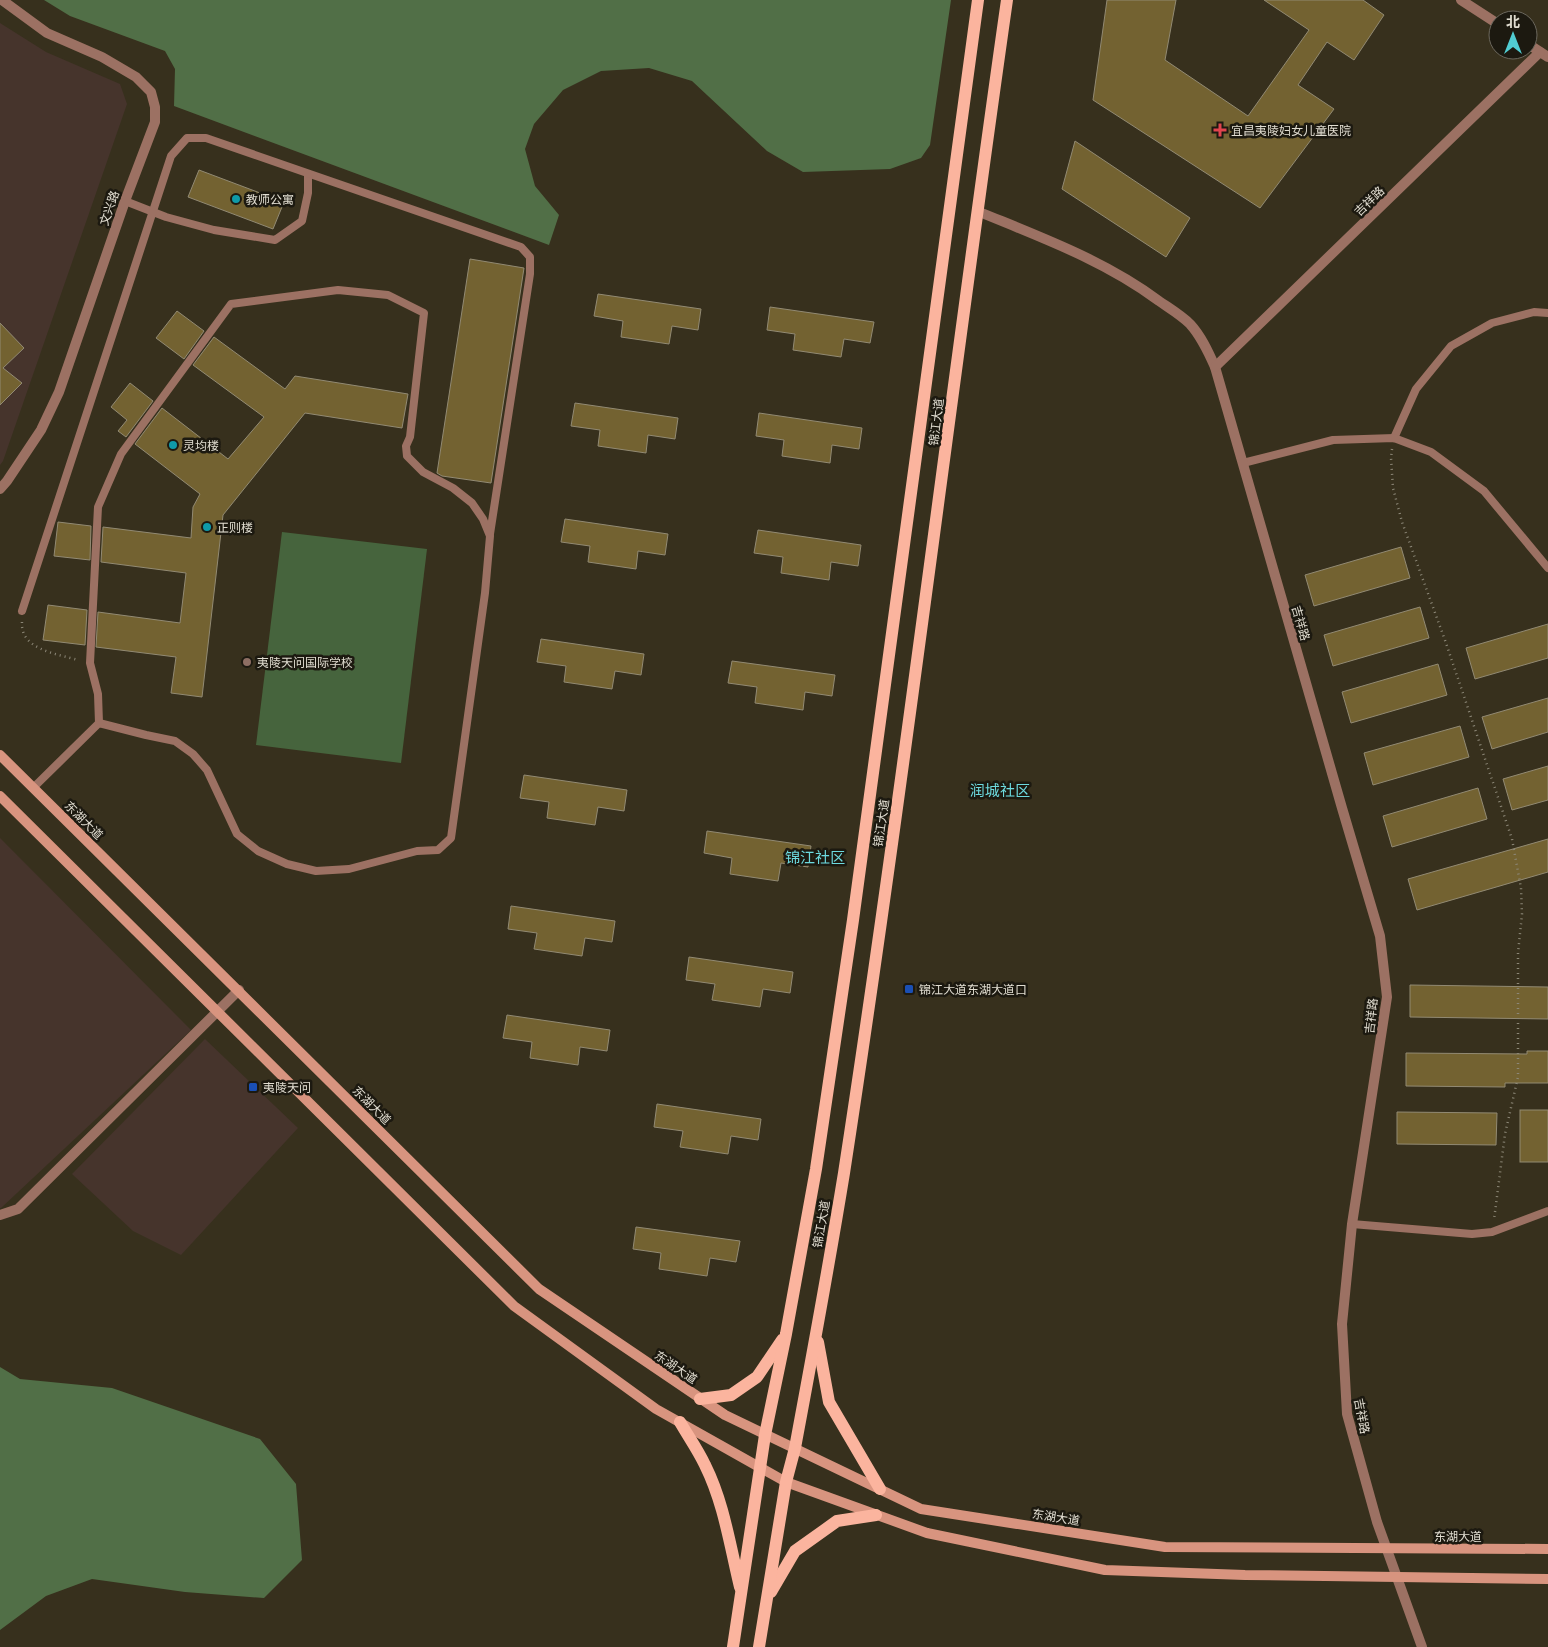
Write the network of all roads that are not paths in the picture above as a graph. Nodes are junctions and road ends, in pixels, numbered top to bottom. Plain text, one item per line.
1 (2, 0) edge
2 (978, 0) edge
3 (1007, 0) edge
4 (1461, 0) edge
5 (1488, 18) edge
6 (1544, 55) edge
7 (308, 174) junction
8 (125, 201) junction
9 (977, 211) junction
10 (153, 212) junction
11 (1548, 313) edge
12 (1215, 367) junction
13 (1394, 438) junction
14 (1243, 464) junction
15 (0, 489) edge
16 (490, 536) junction
17 (1548, 568) edge
18 (22, 610) road end
19 (99, 723) junction
20 (0, 755) edge
21 (33, 788) junction
22 (0, 796) edge
23 (239, 990) junction
24 (217, 1012) junction
25 (1548, 1211) edge
26 (0, 1215) edge
27 (1352, 1224) junction
28 (816, 1333) junction
29 (786, 1334) junction
30 (700, 1399) junction
31 (680, 1422) junction
32 (765, 1435) junction
33 (795, 1448) junction
34 (761, 1468) junction
35 (786, 1482) junction
36 (880, 1489) junction
37 (876, 1515) junction
38 (1386, 1548) junction
39 (1548, 1549) edge
40 (1396, 1577) junction
41 (1548, 1579) edge
42 (741, 1593) junction
43 (766, 1601) junction
44 (733, 1647) edge
45 (759, 1647) edge
46 (1422, 1647) edge

1 - 8 street, 文兴路
2 - 29 main road, 锦江大道
3 - 9 main road, 锦江大道
4 - 5 street
6 - 12 street, 吉祥路
7 - 10 lane
7 - 10 lane
7 - 16 lane
8 - 10 lane
8 - 15 street, 文兴路
9 - 12 street, 吉祥路
9 - 28 main road, 锦江大道
10 - 18 lane
11 - 13 lane
12 - 14 street, 吉祥路
13 - 14 lane
13 - 17 lane
14 - 27 street, 吉祥路
16 - 19 lane
16 - 19 lane
19 - 21 lane
20 - 21 main road, 东湖大道
21 - 23 main road, 东湖大道
22 - 24 main road
23 - 24 street
23 - 30 main road, 东湖大道
24 - 26 street
24 - 31 main road
25 - 27 lane
27 - 38 street, 吉祥路
28 - 33 main road, 锦江大道
28 - 36 main road
29 - 30 main road
29 - 32 main road, 锦江大道
30 - 32 main road, 东湖大道
31 - 34 main road
31 - 42 main road
32 - 33 main road, 东湖大道
32 - 34 main road, 锦江大道
33 - 35 main road, 锦江大道
33 - 36 main road, 东湖大道
34 - 35 main road
34 - 42 main road, 锦江大道
35 - 37 main road
35 - 43 main road, 锦江大道
36 - 38 main road, 东湖大道
37 - 40 main road
37 - 43 main road
38 - 39 main road, 东湖大道
38 - 40 street, 吉祥路
40 - 41 main road
40 - 46 street, 吉祥路
42 - 44 main road, 锦江大道
43 - 45 main road, 锦江大道

